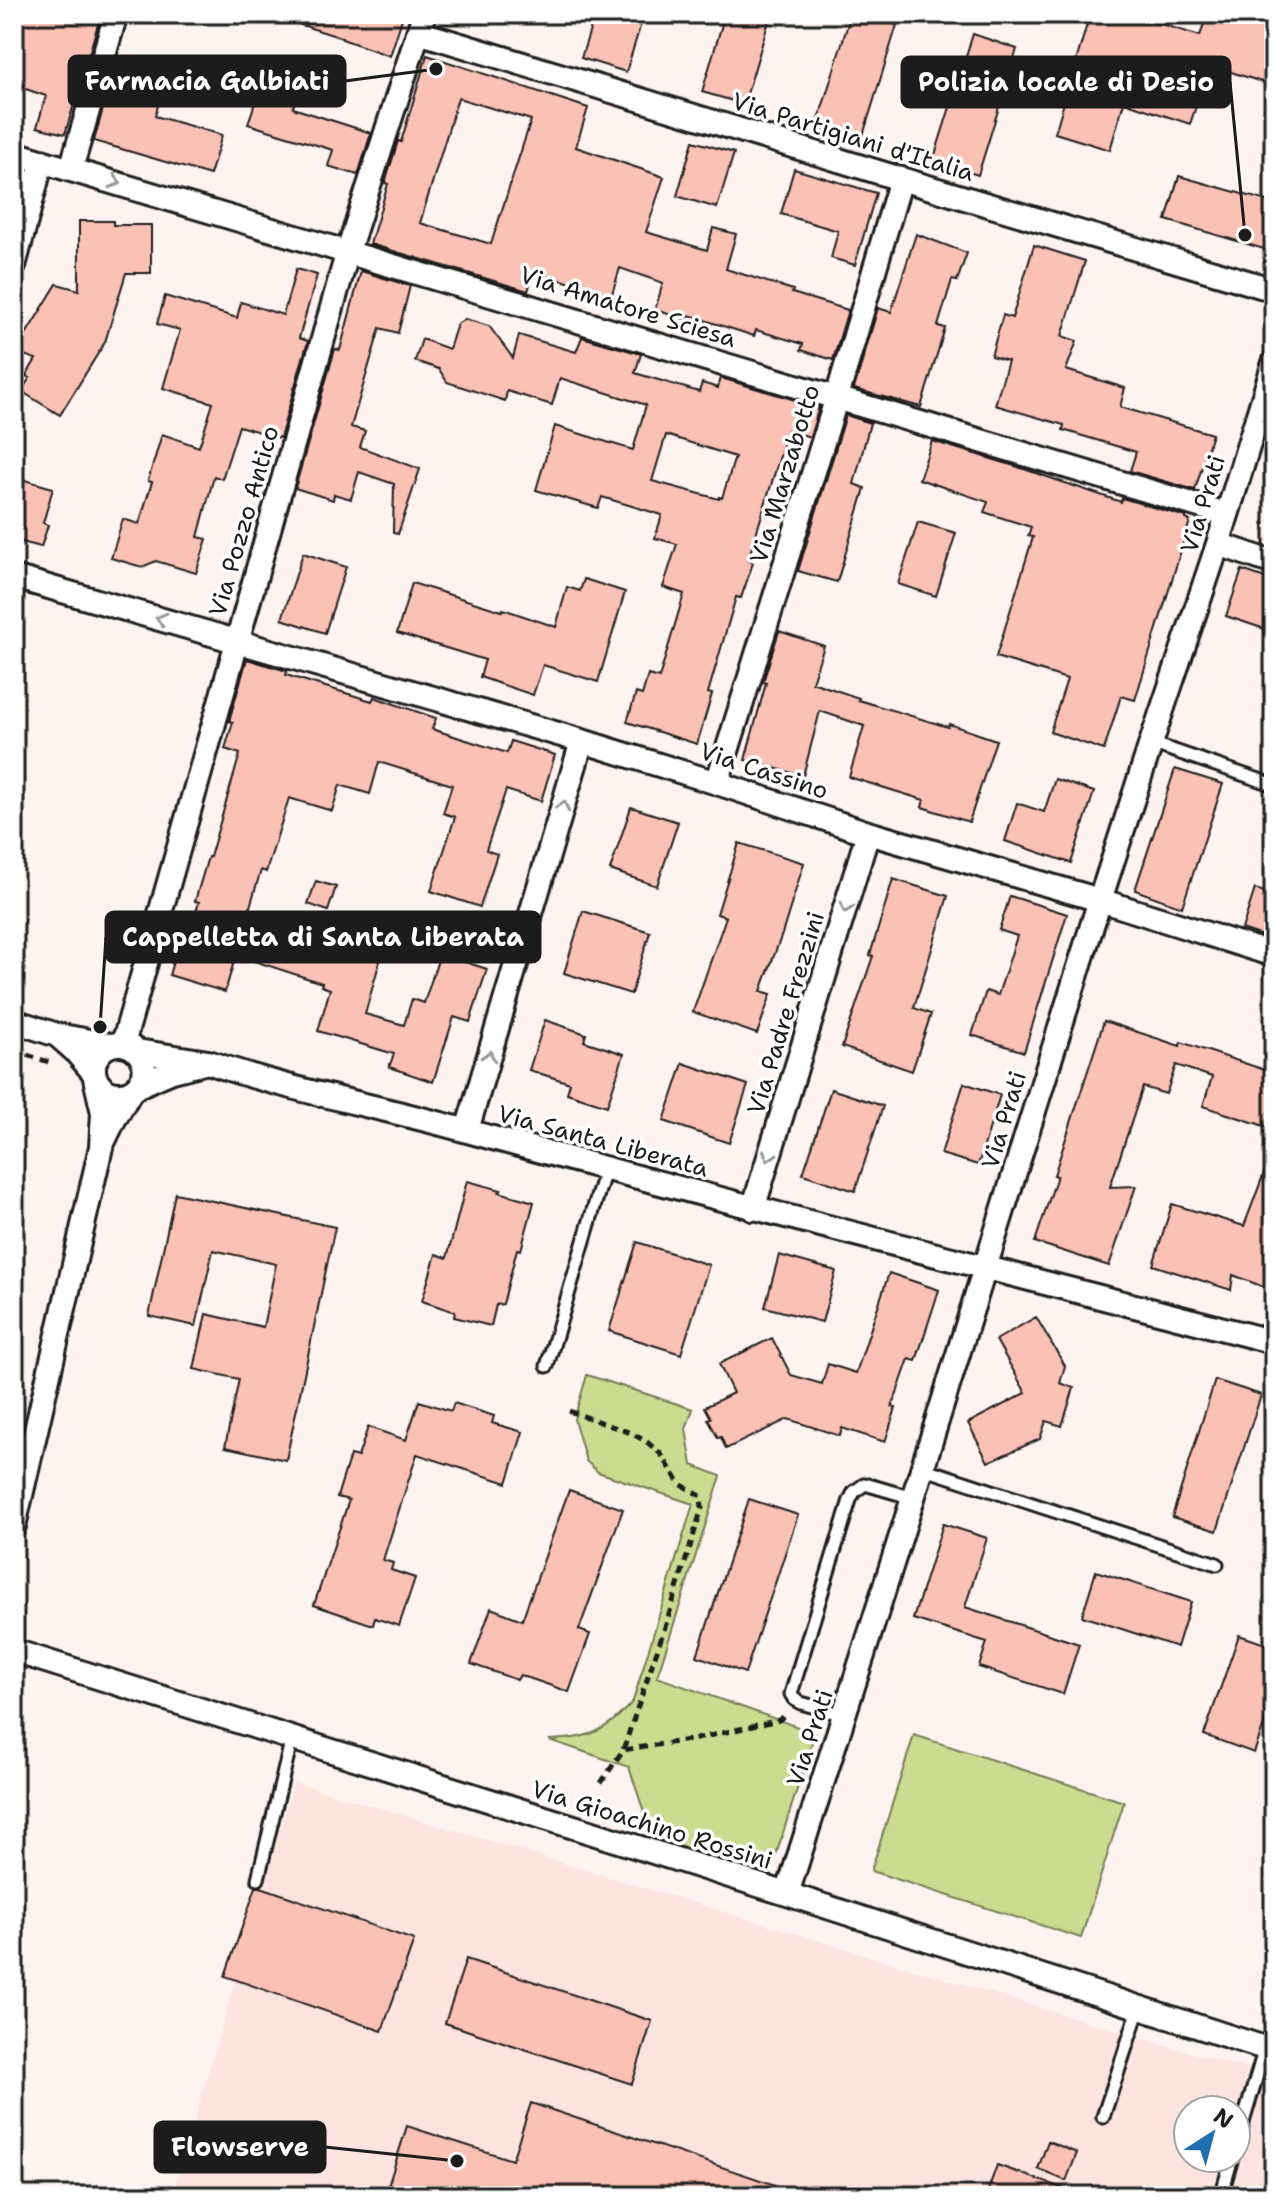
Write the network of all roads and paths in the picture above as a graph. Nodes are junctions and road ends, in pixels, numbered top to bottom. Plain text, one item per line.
1 (116, 14) edge
2 (422, 20) edge
3 (14, 153) edge
4 (42, 161) junction
5 (71, 169) junction
6 (901, 179) junction
7 (348, 251) junction
8 (14, 266) edge
9 (1274, 290) edge
10 (1274, 363) edge
11 (837, 397) junction
12 (1226, 514) junction
13 (1218, 544) junction
14 (1274, 563) edge
15 (14, 577) edge
16 (236, 641) junction
17 (582, 741) junction
18 (1151, 743) junction
19 (717, 783) junction
20 (1274, 785) edge
21 (868, 833) junction
22 (1100, 900) junction
23 (1274, 955) edge
24 (14, 1021) edge
25 (57, 1035) junction
26 (123, 1047) junction
27 (14, 1051) edge
28 (208, 1062) junction
29 (53, 1064) dead end
30 (95, 1076) junction
31 (135, 1089) junction
32 (467, 1130) junction
33 (101, 1147) junction
34 (605, 1170) junction
35 (753, 1209) junction
36 (985, 1267) junction
37 (1274, 1342) edge
38 (547, 1366) dead end
39 (569, 1411) dead end
40 (922, 1468) junction
41 (913, 1498) junction
42 (14, 1526) edge
43 (1217, 1564) dead end
44 (14, 1651) edge
45 (801, 1703) junction
46 (844, 1715) junction
47 (292, 1738) junction
48 (623, 1750) junction
49 (601, 1783) dead end
50 (258, 1879) dead end
51 (787, 1894) junction
52 (1139, 2008) junction
53 (1270, 2049) edge
54 (1252, 2100) edge
55 (1103, 2117) dead end
56 (1227, 2174) edge
57 (1221, 2196) edge

1 - 5 street
2 - 6 street, Via Partigiani d'Italia
2 - 7 street, Via Pozzo Antico
3 - 4 street, Via Amatore Sciesa
4 - 5 street, Via Amatore Sciesa
4 - 8 street
5 -> 7 street, Via Amatore Sciesa
6 - 9 street, Via Partigiani d'Italia
6 - 11 street, Via Marzabotto
7 - 11 street, Via Amatore Sciesa
7 - 16 street, Via Pozzo Antico
10 - 12 street, Via Prati
11 - 12 street, Via Amatore Sciesa
11 - 19 street, Via Marzabotto
12 - 13 street, Via Prati
13 - 14 street
13 - 18 street, Via Prati
16 -> 15 street, Via Cassino
16 - 17 street, Via Cassino
16 - 26 street, Via Pozzo Antico
17 - 19 street, Via Cassino
32 -> 17 street
18 - 20 lane
18 - 22 street, Via Prati
19 - 21 street, Via Cassino
21 - 22 street, Via Cassino
21 -> 35 street, Via Padre Frezzini
22 - 23 street, Via Cassino
22 - 36 street, Via Prati
24 - 25 street, Via Santa Liberata
25 - 26 street, Via Santa Liberata
25 - 30 street, Via Santa Liberata
26 - 28 street, Via Santa Liberata
26 - 30 street
26 - 31 street
27 - 29 path
28 - 31 street
28 - 32 street, Via Santa Liberata
30 - 31 street
30 - 33 street
31 - 33 street
32 - 34 street, Via Santa Liberata
33 - 42 street
34 - 35 street, Via Santa Liberata
34 - 38 lane
35 - 36 street, Via Santa Liberata
36 - 37 street, Via Santa Liberata
36 - 40 street, Via Prati
39 - 48 path
40 - 41 street, Via Prati
40 - 43 lane
41 - 45 lane
41 - 46 street, Via Prati
44 - 47 street, Via Gioachino Rossini
45 - 46 lane
45 - 48 path
46 - 51 street, Via Prati
47 - 50 lane
47 - 51 street, Via Gioachino Rossini
48 - 49 path
51 - 52 street, Via Gioachino Rossini
52 - 53 street, Via Gioachino Rossini
52 - 55 lane
53 - 54 lane
56 - 57 lane

